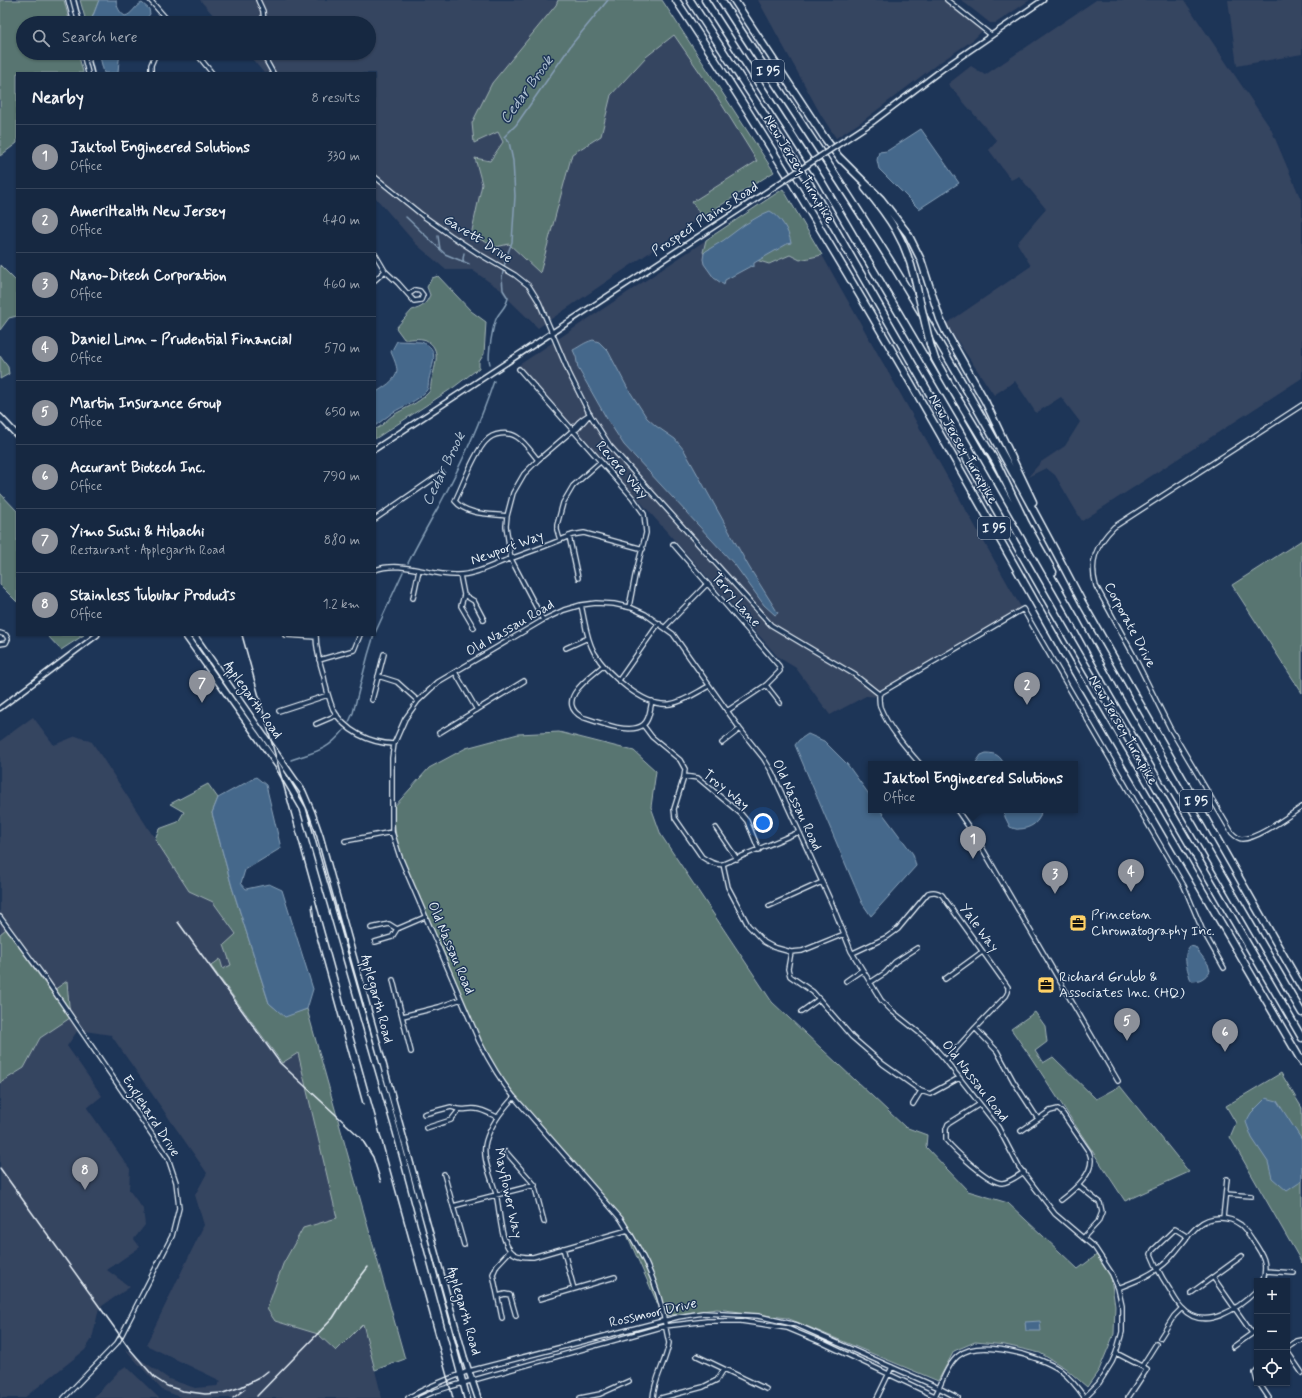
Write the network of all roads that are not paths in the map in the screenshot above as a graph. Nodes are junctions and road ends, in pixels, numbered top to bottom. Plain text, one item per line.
1 (68, 0) edge
2 (150, 0) edge
3 (258, 0) edge
4 (676, 0) edge
5 (690, 0) edge
6 (705, 0) edge
7 (721, 0) edge
8 (734, 0) edge
9 (947, 0) edge
10 (1043, 0) edge
11 (72, 16) edge
12 (164, 16) edge
13 (263, 16) edge
14 (991, 35) junction
15 (85, 60) edge
16 (153, 60) edge
17 (202, 60) edge
18 (266, 60) edge
19 (88, 72) edge
20 (151, 72) edge
21 (211, 72) edge
22 (272, 72) edge
23 (839, 157) junction
24 (376, 178) edge
25 (376, 256) edge
26 (385, 271) junction
27 (376, 279) edge
28 (409, 294) dead end
29 (552, 332) junction
30 (519, 369) dead end
31 (1302, 405) edge
32 (590, 414) junction
33 (0, 417) edge
34 (573, 430) junction
35 (16, 434) edge
36 (376, 448) edge
37 (538, 460) junction
38 (600, 462) junction
39 (442, 473) dead end
40 (507, 516) junction
41 (376, 518) edge
42 (569, 536) junction
43 (560, 540) junction
44 (673, 544) dead end
45 (1052, 544) junction
46 (643, 548) junction
47 (511, 559) junction
48 (376, 570) edge
49 (419, 570) junction
50 (460, 575) junction
51 (578, 578) dead end
52 (707, 584) junction
53 (464, 595) junction
54 (413, 598) dead end
55 (581, 605) junction
56 (629, 607) junction
57 (1075, 618) junction
58 (484, 620) dead end
59 (543, 620) junction
60 (659, 623) junction
61 (665, 627) junction
62 (474, 628) dead end
63 (0, 633) edge
64 (96, 636) edge
65 (186, 636) edge
66 (195, 636) edge
67 (316, 636) edge
68 (360, 636) edge
69 (588, 638) junction
70 (0, 644) edge
71 (566, 648) dead end
72 (384, 654) dead end
73 (319, 660) junction
74 (603, 666) junction
75 (455, 672) junction
76 (378, 676) junction
77 (619, 680) junction
78 (524, 681) dead end
79 (766, 685) junction
80 (709, 686) junction
81 (879, 694) junction
82 (328, 695) junction
83 (372, 700) dead end
84 (418, 701) junction
85 (652, 701) junction
86 (780, 703) dead end
87 (0, 708) edge
88 (477, 710) junction
89 (279, 711) dead end
90 (727, 711) junction
91 (337, 715) junction
92 (316, 724) dead end
93 (643, 725) junction
94 (740, 729) junction
95 (439, 733) dead end
96 (722, 743) dead end
97 (394, 744) junction
98 (918, 761) edge
99 (684, 776) junction
100 (1302, 807) edge
101 (958, 813) edge
102 (716, 828) dead end
103 (392, 832) junction
104 (798, 832) junction
105 (345, 841) dead end
106 (759, 850) junction
107 (737, 860) junction
108 (724, 864) junction
109 (822, 882) junction
110 (769, 906) dead end
111 (0, 917) edge
112 (426, 917) junction
113 (371, 928) dead end
114 (397, 929) junction
115 (844, 934) junction
116 (375, 942) dead end
117 (917, 948) dead end
118 (791, 952) junction
119 (982, 952) junction
120 (852, 953) junction
121 (1224, 968) dead end
122 (862, 970) junction
123 (945, 979) dead end
124 (393, 980) dead end
125 (846, 982) dead end
126 (871, 982) junction
127 (1302, 988) edge
128 (461, 999) junction
129 (819, 999) junction
130 (801, 1012) dead end
131 (1302, 1013) edge
132 (403, 1016) junction
133 (975, 1028) junction
134 (1302, 1038) edge
135 (411, 1052) dead end
136 (946, 1060) junction
137 (1302, 1062) edge
138 (959, 1078) junction
139 (1118, 1081) dead end
140 (920, 1091) junction
141 (514, 1097) junction
142 (912, 1104) dead end
143 (980, 1104) junction
144 (459, 1110) junction
145 (424, 1114) dead end
146 (497, 1117) junction
147 (1038, 1119) junction
148 (426, 1128) dead end
149 (1021, 1131) dead end
150 (506, 1152) dead end
151 (1024, 1172) junction
152 (444, 1174) dead end
153 (1227, 1179) dead end
154 (534, 1185) junction
155 (1079, 1186) junction
156 (1226, 1194) junction
157 (496, 1195) junction
158 (1251, 1196) dead end
159 (1061, 1200) dead end
160 (453, 1206) junction
161 (1223, 1218) junction
162 (544, 1222) dead end
163 (628, 1230) junction
164 (1188, 1237) junction
165 (1083, 1238) junction
166 (464, 1245) dead end
167 (563, 1248) junction
168 (510, 1251) junction
169 (1242, 1256) dead end
170 (1157, 1270) junction
171 (1266, 1271) junction
172 (1294, 1273) dead end
173 (615, 1277) dead end
174 (1213, 1277) junction
175 (1264, 1278) edge
176 (1118, 1288) junction
177 (574, 1289) junction
178 (1254, 1292) edge
179 (1191, 1293) dead end
180 (498, 1296) junction
181 (540, 1299) dead end
182 (1182, 1308) junction
183 (1235, 1308) junction
184 (516, 1316) dead end
185 (502, 1318) dead end
186 (664, 1320) junction
187 (665, 1326) junction
188 (1252, 1333) joint
189 (1160, 1338) dead end
190 (1302, 1340) edge
191 (1156, 1344) dead end
192 (1233, 1347) dead end
193 (1290, 1347) edge
194 (1116, 1353) junction
195 (1290, 1355) edge
196 (697, 1356) dead end
197 (1142, 1366) junction
198 (892, 1367) junction
199 (724, 1369) junction
200 (469, 1371) junction
201 (1302, 1373) edge
202 (461, 1374) junction
203 (888, 1374) junction
204 (472, 1381) junction
205 (629, 1381) dead end
206 (463, 1384) junction
207 (1261, 1386) edge
208 (939, 1388) junction
209 (766, 1390) dead end
210 (600, 1396) edge
211 (937, 1397) edge
212 (64, 1398) edge
213 (408, 1398) edge
214 (420, 1398) edge
215 (467, 1398) edge
216 (478, 1398) edge
217 (580, 1398) edge
218 (653, 1398) edge
219 (661, 1398) edge
220 (877, 1398) edge
221 (958, 1398) edge
222 (1085, 1398) edge
223 (1128, 1398) edge
224 (1269, 1398) edge

1 - 11 street
2 - 12 street
3 - 13 street
4 - 137 highway, New Jersey Turnpike / I 95
5 - 134 highway, New Jersey Turnpike / I 95
6 - 57 highway, New Jersey Turnpike / I 95
7 - 45 highway, New Jersey Turnpike / I 95
8 - 23 highway
9 - 14 street
10 - 14 street, Prospect Plains Road
14 - 29 street, Prospect Plains Road, bridge
15 - 19 street
16 - 20 street
17 - 21 street
18 - 22 street
23 - 45 highway
23 - 57 highway, bridge
24 - 29 street, Gavett Drive
25 - 26 street
26 - 27 street
26 - 28 street
29 - 32 street, Gavett Drive
29 - 36 street, Prospect Plains Road
30 - 34 street, Revere Way
31 - 100 street, Corporate Drive
32 - 34 street
32 - 81 street, Gavett Drive
33 - 35 main road
34 - 37 street
34 - 38 street, Revere Way
37 - 40 street
37 - 40 street
38 - 43 street
38 - 46 street, Revere Way
39 - 41 street
40 - 47 street
42 - 43 street, Newport Way
42 - 46 street, Newport Way
42 - 51 street
43 - 47 street, Newport Way
44 - 52 street, Terry Lane
45 - 127 highway, New Jersey Turnpike / I 95
46 - 56 street, Revere Way
47 - 50 street, Newport Way
47 - 59 street
48 - 49 street, Newport Way
49 - 50 street, Newport Way
49 - 54 street
50 - 53 street
52 - 61 street
52 - 79 street, Terry Lane
53 - 58 street
53 - 62 street
55 - 56 street, Old Nassau Road
55 - 59 street, Old Nassau Road
55 - 69 street
56 - 60 street, Old Nassau Road
57 - 131 highway, New Jersey Turnpike / I 95
59 - 75 street, Old Nassau Road
60 - 61 street, Old Nassau Road
60 - 77 street
61 - 80 street, Old Nassau Road
63 - 70 street
64 - 87 street
65 - 202 main road, Applegarth Road
66 - 200 main road, Applegarth Road
67 - 73 street
68 - 73 street
69 - 71 street
69 - 74 street
72 - 76 street
73 - 82 street
74 - 77 street
74 - 93 street
75 - 84 street, Old Nassau Road
75 - 88 street
76 - 83 street
76 - 84 street
77 - 85 street
78 - 88 street
79 - 86 street
79 - 90 street
80 - 85 street
80 - 90 street, Old Nassau Road
81 - 98 street
81 - 121 street
82 - 89 street
82 - 91 street
84 - 97 street, Old Nassau Road
85 - 93 street
88 - 95 street
90 - 94 street, Old Nassau Road
91 - 92 street
91 - 97 street
93 - 99 street
94 - 96 street
94 - 104 street, Old Nassau Road
97 - 103 street, Old Nassau Road
99 - 106 street, Troy Way
99 - 108 street
101 - 139 street
102 - 107 street
103 - 105 street
103 - 112 street, Old Nassau Road
104 - 106 street
104 - 109 street, Old Nassau Road
106 - 107 street
107 - 108 street
108 - 118 street
109 - 110 street
109 - 115 street, Old Nassau Road
111 - 212 street, Englehard Drive
112 - 114 street
112 - 128 street, Old Nassau Road
113 - 114 street
114 - 116 street
115 - 118 street
115 - 120 street, Old Nassau Road
117 - 126 street
118 - 129 street
119 - 120 street, Yale Way
119 - 123 street
119 - 133 street, Yale Way
120 - 122 street, Old Nassau Road
122 - 125 street
122 - 126 street, Old Nassau Road
124 - 132 street
126 - 136 street, Old Nassau Road
128 - 132 street
128 - 141 street, Old Nassau Road
129 - 130 street
129 - 140 street
132 - 135 street
133 - 136 street, Yale Way
133 - 147 street
136 - 138 street, Old Nassau Road
138 - 140 street
138 - 143 street, Old Nassau Road
140 - 142 street
141 - 146 street, Mayflower Way
141 - 163 street, Old Nassau Road
143 - 151 street, Old Nassau Road
143 - 151 street
144 - 145 street
144 - 146 street
144 - 148 street
146 - 157 street, Mayflower Way
147 - 149 street
147 - 155 street
150 - 154 street
151 - 165 street, Old Nassau Road
152 - 160 street
153 - 156 street
154 - 157 street
154 - 162 street
155 - 159 street
155 - 165 street
156 - 158 street
156 - 161 street
157 - 160 street
157 - 168 street, Mayflower Way
160 - 166 street
161 - 164 street
161 - 171 street
163 - 167 street, Mayflower Way
163 - 186 street, Old Nassau Road
164 - 170 street
164 - 170 street
165 - 176 street, Old Nassau Road
167 - 168 street, Mayflower Way
167 - 177 street
168 - 180 street
169 - 174 street
170 - 176 street
170 - 182 street
171 - 172 street
171 - 175 street
173 - 177 street
174 - 179 street
174 - 183 street
176 - 194 street, Old Nassau Road
177 - 181 street
178 - 183 street
180 - 184 street
180 - 185 street
182 - 183 street
182 - 189 street
183 - 188 street
186 - 187 street, Old Nassau Road
186 - 198 street, Rossmoor Drive
186 - 200 street, Rossmoor Drive
187 - 203 street, Rossmoor Drive
187 - 204 street, Rossmoor Drive
187 - 218 street, Old Nassau Road
188 - 192 street
190 - 193 street
191 - 197 street
194 - 197 street
194 - 222 street
195 - 201 street
196 - 199 street
197 - 223 street
198 - 203 street
198 - 208 street, Rossmoor Drive
199 - 209 street
199 - 219 street
200 - 202 street, Rossmoor Drive
200 - 204 main road, Applegarth Road
202 - 206 main road, Applegarth Road
202 - 213 street, Rossmoor Drive
203 - 211 street, Rossmoor Drive
203 - 220 street
204 - 206 street, Rossmoor Drive
204 - 216 main road, Applegarth Road
205 - 210 street
206 - 214 street, Rossmoor Drive
206 - 215 main road, Applegarth Road
207 - 224 street
208 - 211 street
208 - 221 street, Rossmoor Drive
208 - 222 street
210 - 217 street

